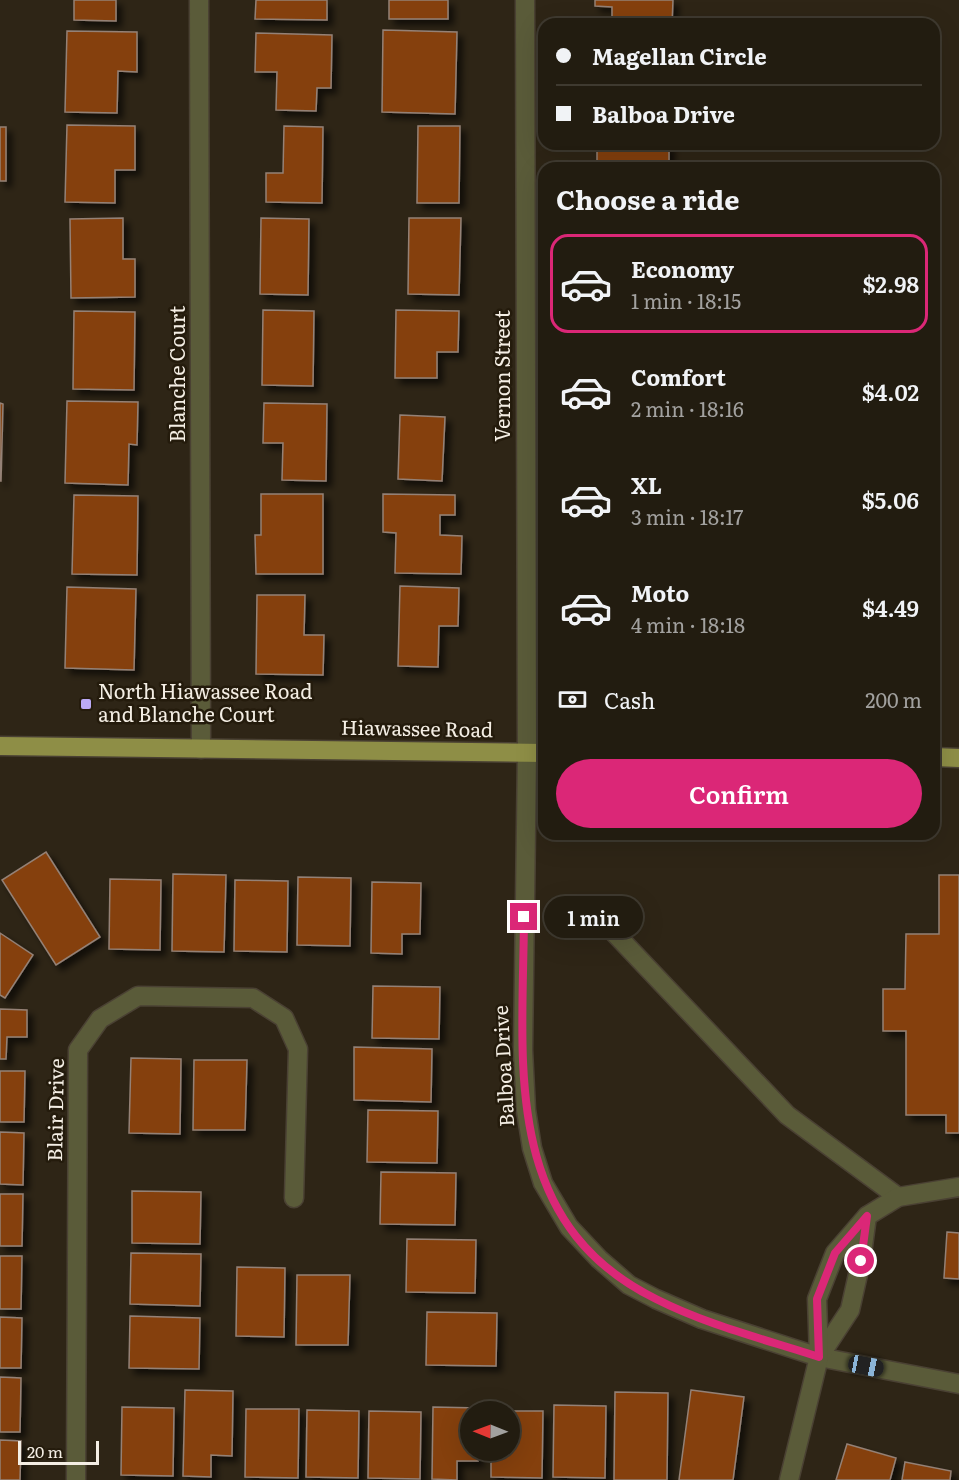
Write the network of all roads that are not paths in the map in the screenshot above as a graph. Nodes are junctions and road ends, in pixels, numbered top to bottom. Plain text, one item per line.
1 (199, 0) edge
2 (525, 0) edge
3 (0, 747) edge
4 (201, 749) junction
5 (536, 753) edge
6 (940, 757) edge
7 (959, 758) edge
8 (604, 922) dead end
9 (959, 1188) edge
10 (898, 1197) junction
11 (294, 1198) dead end
12 (867, 1216) junction
13 (819, 1357) junction
14 (959, 1384) edge
15 (76, 1480) edge
16 (789, 1480) edge

1 - 4 street, Blanche Court
2 - 5 street, Vernon Street
3 - 4 main road, Hiawassee Road
4 - 5 main road, Hiawassee Road
5 - 13 street, Balboa Drive
6 - 7 main road
8 - 10 street
9 - 10 street
10 - 12 street
11 - 15 street, Blair Drive
12 - 13 street
12 - 13 street
13 - 14 street, Balboa Drive
13 - 16 street

